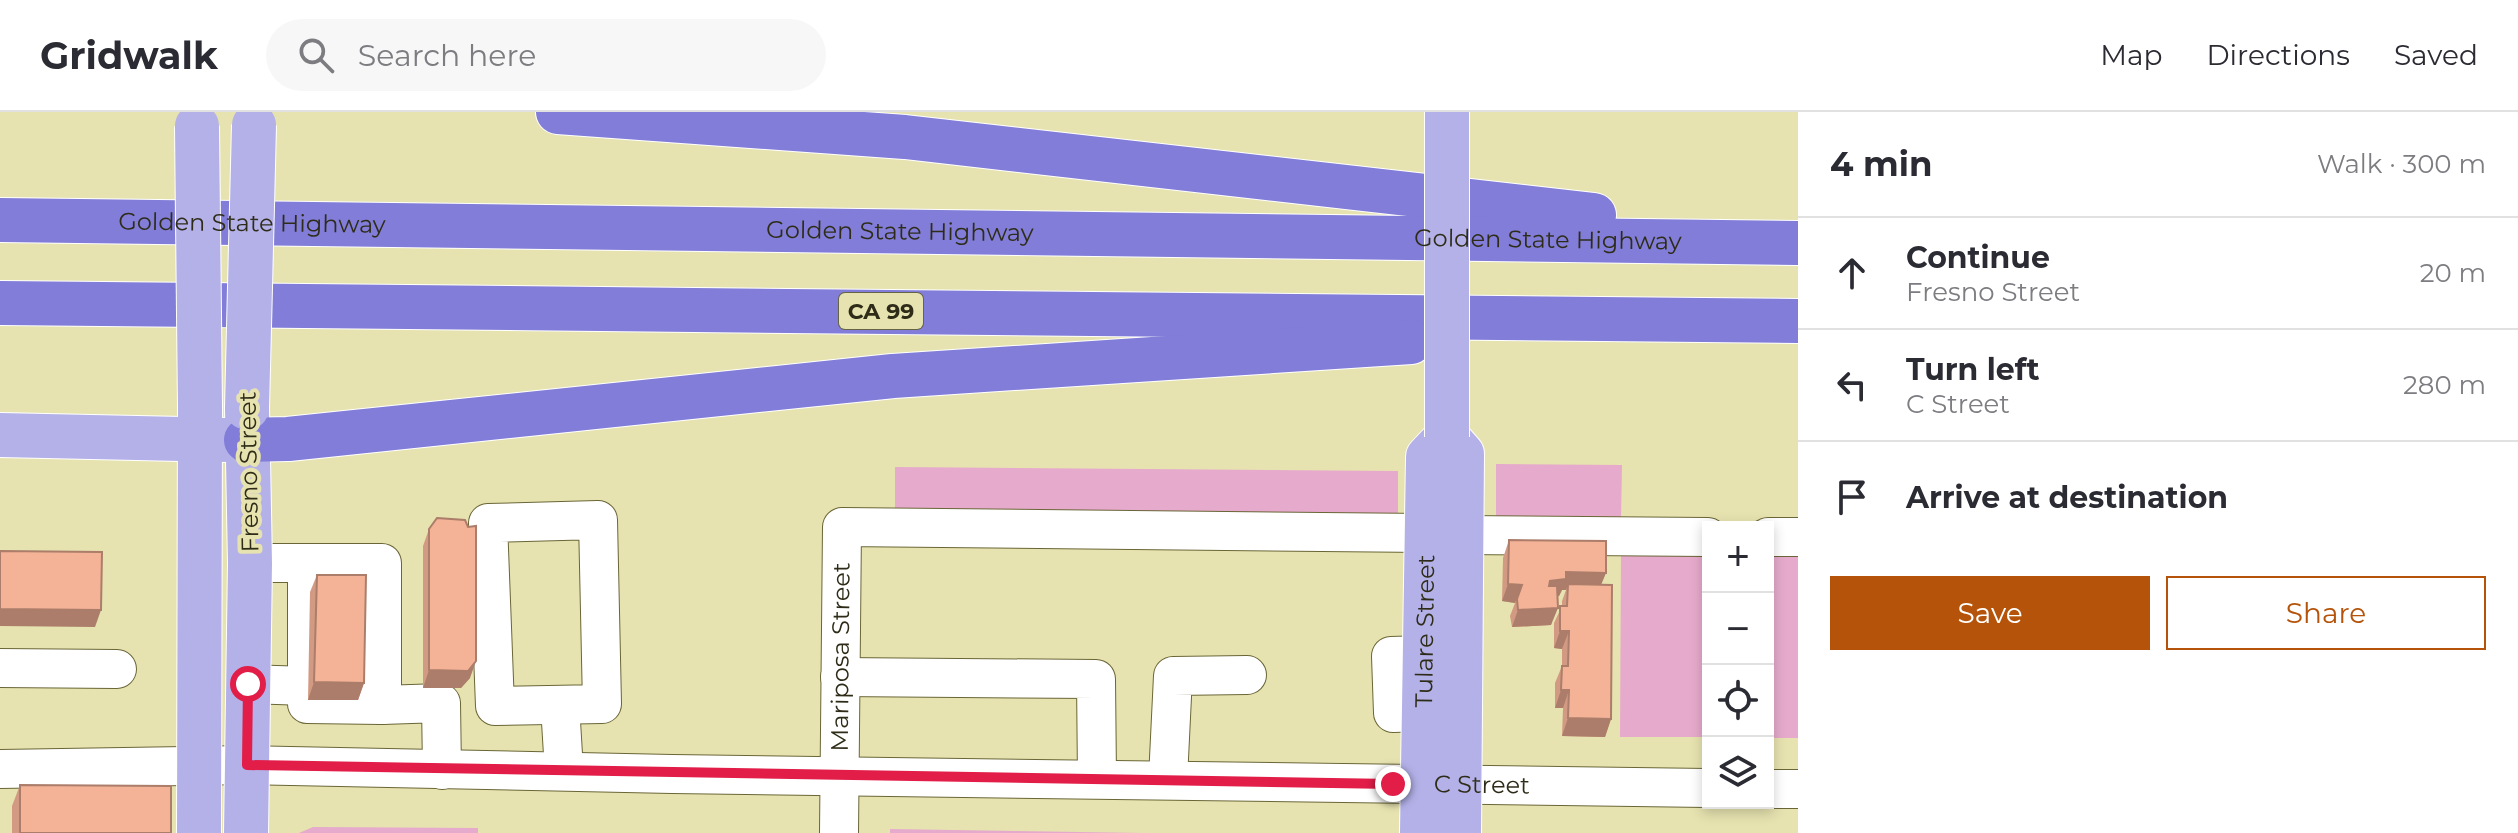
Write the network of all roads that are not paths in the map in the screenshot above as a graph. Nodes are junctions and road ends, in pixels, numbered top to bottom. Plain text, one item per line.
1 (558, 112) edge
2 (1447, 112) edge
3 (254, 118) edge
4 (198, 119) edge
5 (0, 220) edge
6 (1717, 242) junction
7 (1798, 243) edge
8 (0, 303) edge
9 (1780, 320) edge
10 (199, 424) junction
11 (247, 424) junction
12 (0, 435) edge
13 (1444, 534) junction
14 (1702, 537) edge
15 (1774, 537) edge
16 (1798, 537) edge
17 (250, 563) junction
18 (307, 565) junction
19 (0, 668) edge
20 (117, 669) dead end
21 (1247, 675) dead end
22 (840, 677) junction
23 (248, 684) junction
24 (307, 686) junction
25 (382, 705) junction
26 (560, 705) junction
27 (247, 765) junction
28 (198, 766) junction
29 (0, 769) edge
30 (442, 770) junction
31 (564, 771) junction
32 (839, 775) junction
33 (1097, 778) junction
34 (1168, 779) junction
35 (1441, 786) junction
36 (1702, 788) edge
37 (1774, 789) edge
38 (1798, 789) edge
39 (199, 833) edge
40 (246, 833) edge
41 (839, 833) edge
42 (1422, 833) edge
43 (1459, 833) edge

1 - 6 highway
2 - 13 main road, Tulare Street, bridge
3 - 11 main road, Fresno Street, bridge
4 - 10 main road, Fresno Street, bridge
5 - 6 highway, Golden State Highway
6 - 7 highway, Golden State Highway
8 - 9 highway, CA 99
9 - 11 highway
10 - 11 main road
10 - 12 main road
10 - 28 main road, Fresno Street
11 - 17 main road, Fresno Street
13 - 14 street
13 - 22 street, Mariposa Street
13 - 35 main road, Tulare Street
13 - 35 main road, Tulare Street
15 - 16 street
17 - 18 street
17 - 23 main road, Fresno Street
18 - 24 street
18 - 25 street
19 - 20 street
21 - 34 street
22 - 32 street, Mariposa Street
22 - 33 street
23 - 24 street
23 - 27 main road, Fresno Street
24 - 25 street
25 - 30 street
26 - 26 street
26 - 31 street
27 - 28 street, C Street
27 - 30 street, C Street
27 - 40 main road, Fresno Street
28 - 29 street, C Street
28 - 39 main road, Fresno Street
30 - 31 street, C Street
31 - 32 street, C Street
32 - 33 street, C Street
32 - 41 street, Mariposa Street
33 - 34 street, C Street
34 - 35 street, C Street
35 - 36 street, C Street
35 - 42 main road, Tulare Street
35 - 43 main road, Tulare Street
37 - 38 street

